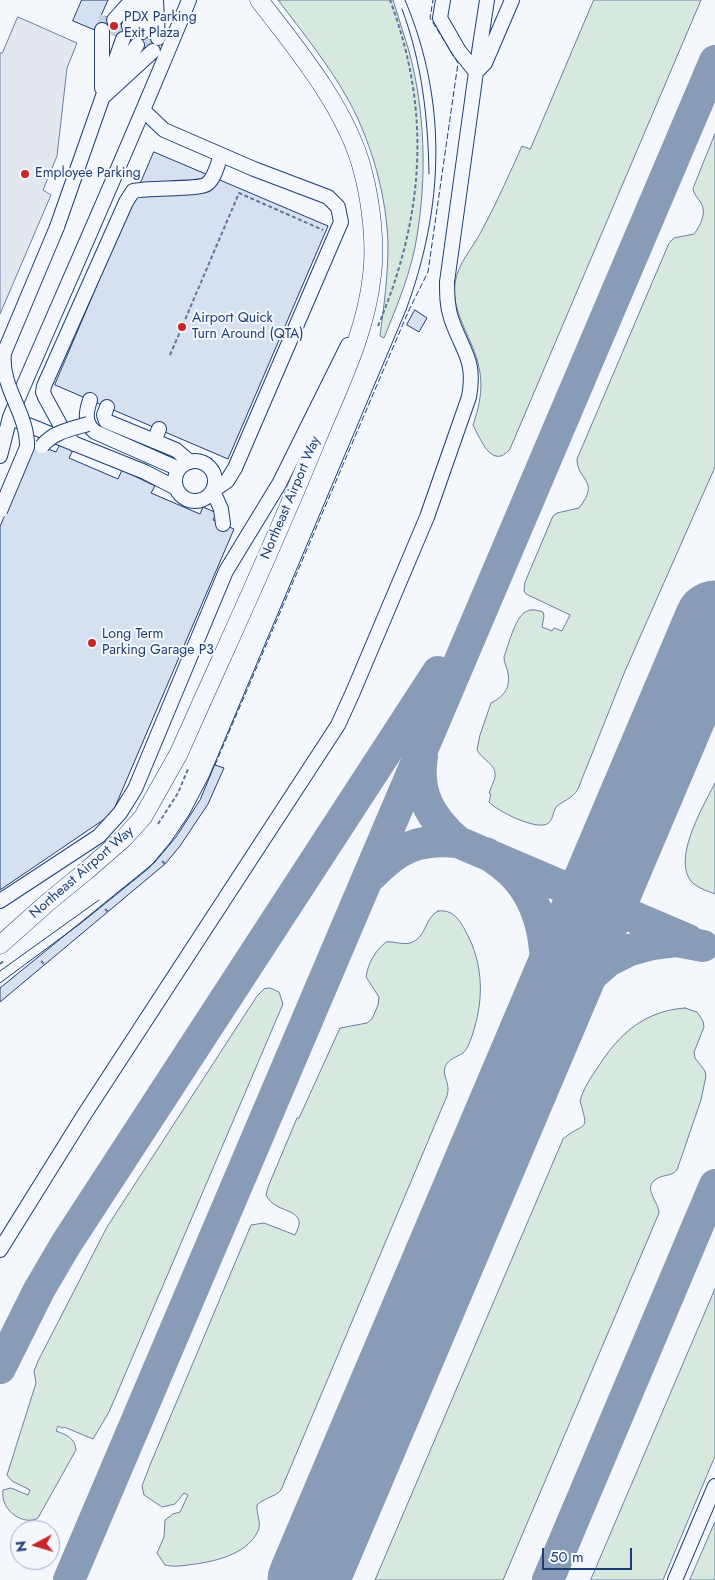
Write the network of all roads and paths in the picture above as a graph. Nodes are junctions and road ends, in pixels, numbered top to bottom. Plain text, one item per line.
1 (127, 0) edge
2 (132, 0) edge
3 (138, 0) edge
4 (149, 0) edge
5 (189, 0) edge
6 (259, 0) edge
7 (443, 0) edge
8 (486, 0) edge
9 (512, 0) edge
10 (129, 34) junction
11 (476, 72) junction
12 (102, 99) junction
13 (144, 111) junction
14 (221, 155) junction
15 (341, 222) junction
16 (366, 309) junction
17 (170, 355) dead end
18 (90, 400) dead end
19 (107, 407) dead end
20 (10, 417) junction
21 (88, 424) junction
22 (74, 444) junction
23 (42, 446) dead end
24 (1, 451) edge
25 (28, 460) dead end
26 (179, 465) junction
27 (176, 488) junction
28 (213, 490) junction
29 (0, 511) edge
30 (222, 524) dead end
31 (162, 861) dead end
32 (165, 864) dead end
33 (0, 901) edge
34 (46, 903) junction
35 (105, 909) dead end
36 (108, 912) dead end
37 (0, 927) edge
38 (0, 945) edge
39 (41, 961) dead end
40 (45, 965) dead end
41 (0, 1250) edge
42 (715, 1486) edge
43 (675, 1580) edge

1 - 10 lane
2 - 10 lane
3 - 10 lane
4 - 10 lane
4 - 10 lane
5 - 13 lane
6 - 16 main road, Northeast Airport Way
7 - 11 lane
8 - 11 lane
9 - 11 lane
10 - 12 lane
10 - 12 lane
10 - 12 lane
11 - 41 lane
12 - 29 lane, bridge
13 - 14 lane
13 - 20 lane
14 - 15 lane
14 - 22 lane
15 - 17 path
15 - 28 lane
16 - 33 lane
16 - 34 main road, Northeast Airport Way
18 - 21 lane
19 - 26 lane
20 - 22 lane
20 - 24 lane
21 - 23 lane, bridge
21 - 26 lane
22 - 27 lane
24 - 25 lane
26 - 27 lane
26 - 28 lane
27 - 28 lane
28 - 30 lane
31 - 32 path
34 - 37 main road
34 - 38 main road, Northeast Airport Way
35 - 36 path
39 - 40 path
42 - 43 lane

